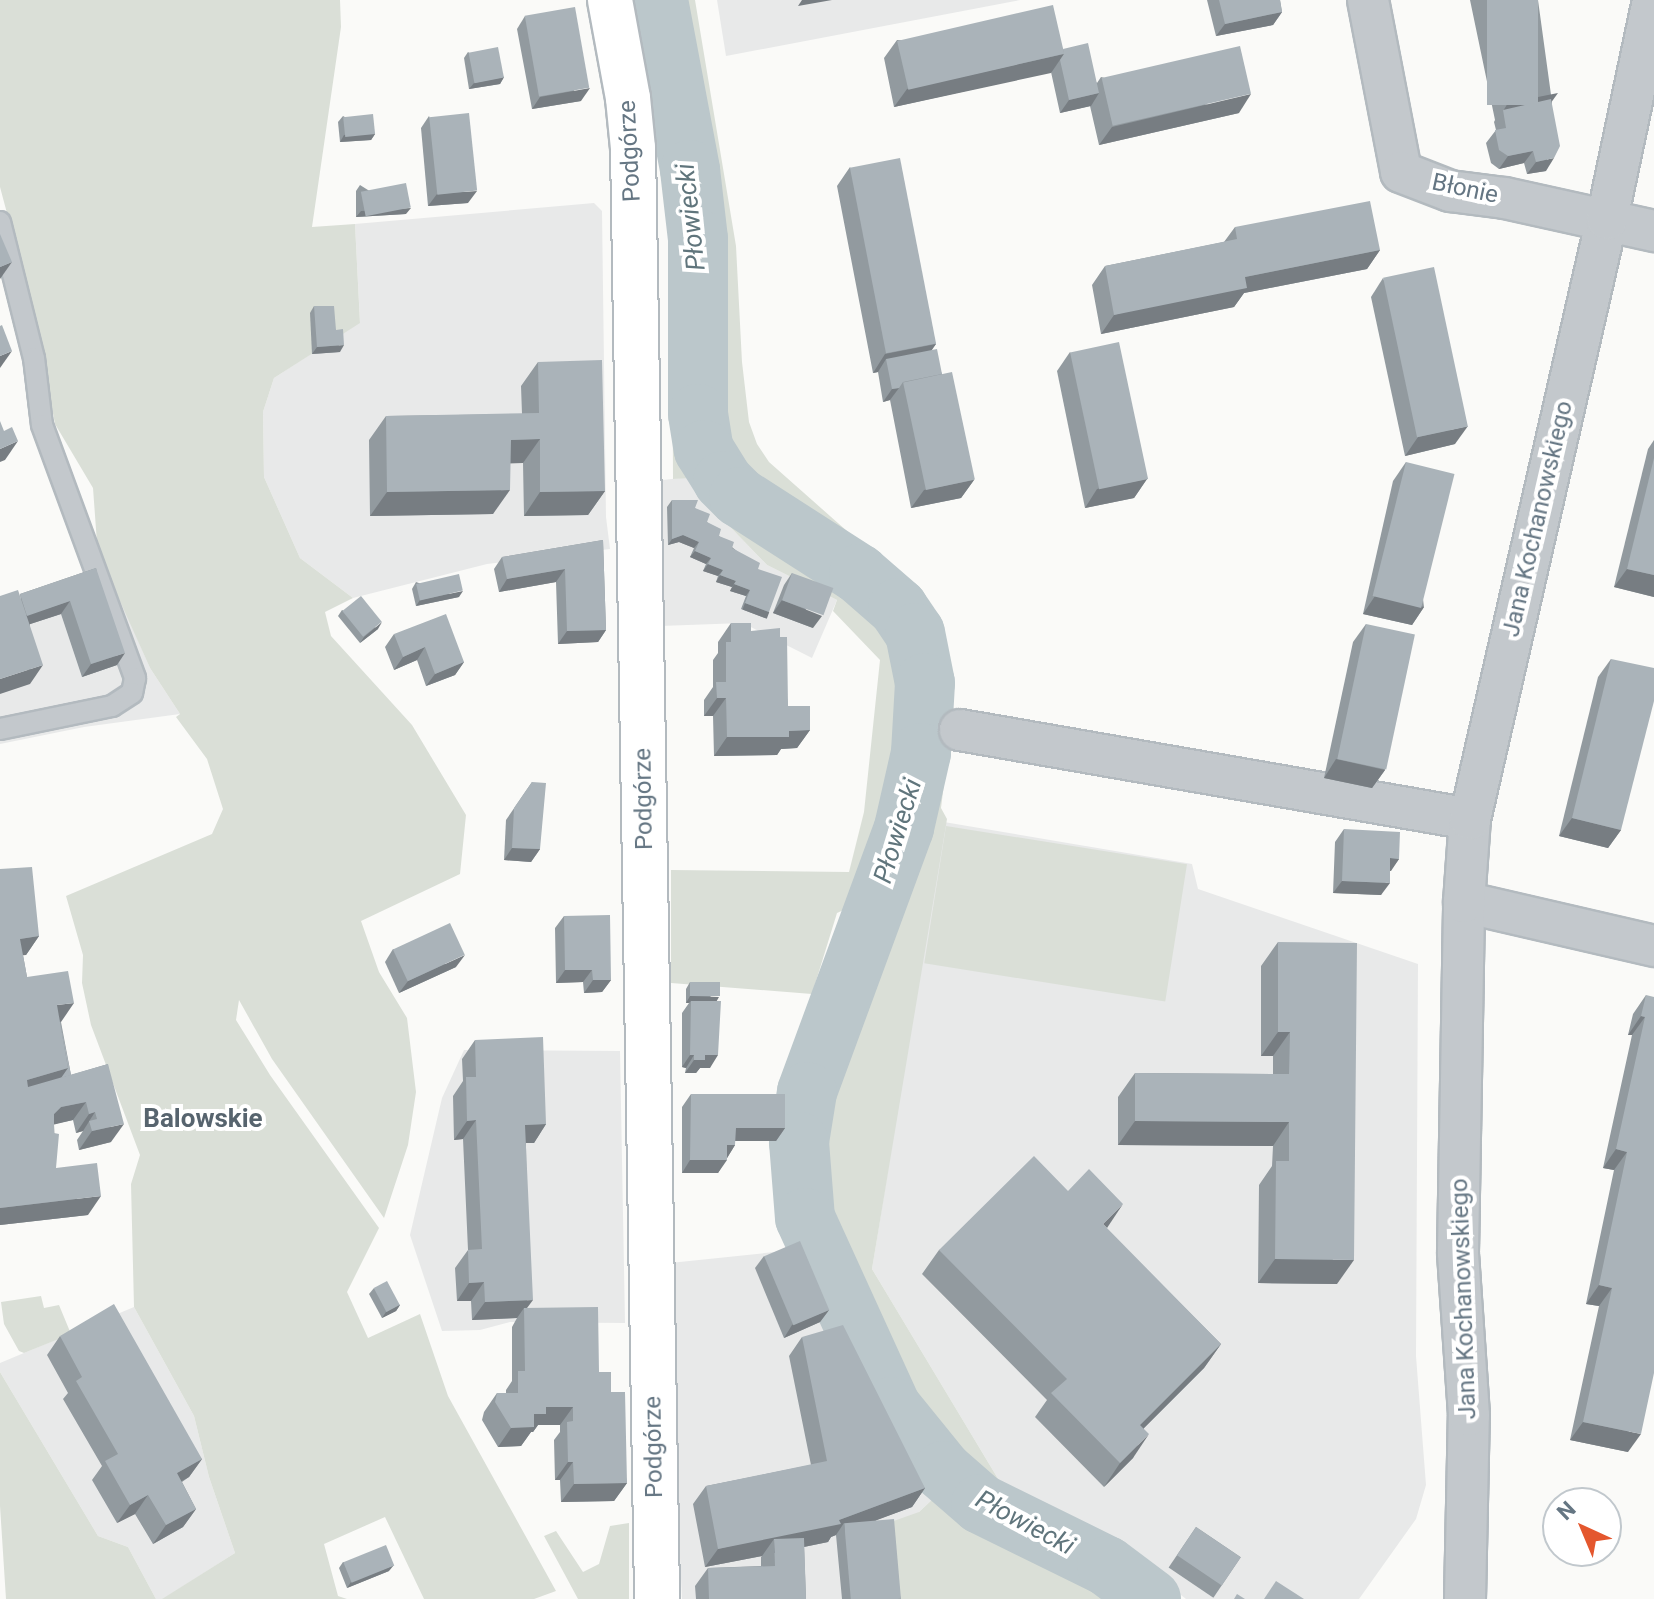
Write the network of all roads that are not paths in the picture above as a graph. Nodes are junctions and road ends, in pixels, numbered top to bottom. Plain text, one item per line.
1 (610, 0) edge
2 (1368, 0) edge
3 (1653, 0) edge
4 (1607, 219) junction
5 (0, 222) edge
6 (1654, 231) edge
7 (0, 729) edge
8 (960, 730) dead end
9 (1470, 819) junction
10 (1464, 902) junction
11 (1654, 946) edge
12 (657, 1599) edge
13 (1465, 1599) edge

1 - 12 street, Podgórze
2 - 4 street, Błonie
3 - 4 street, Jana Kochanowskiego
4 - 6 street
4 - 9 street, Jana Kochanowskiego
5 - 7 lane
8 - 9 street
9 - 10 street, Jana Kochanowskiego
10 - 11 street
10 - 13 street, Jana Kochanowskiego

